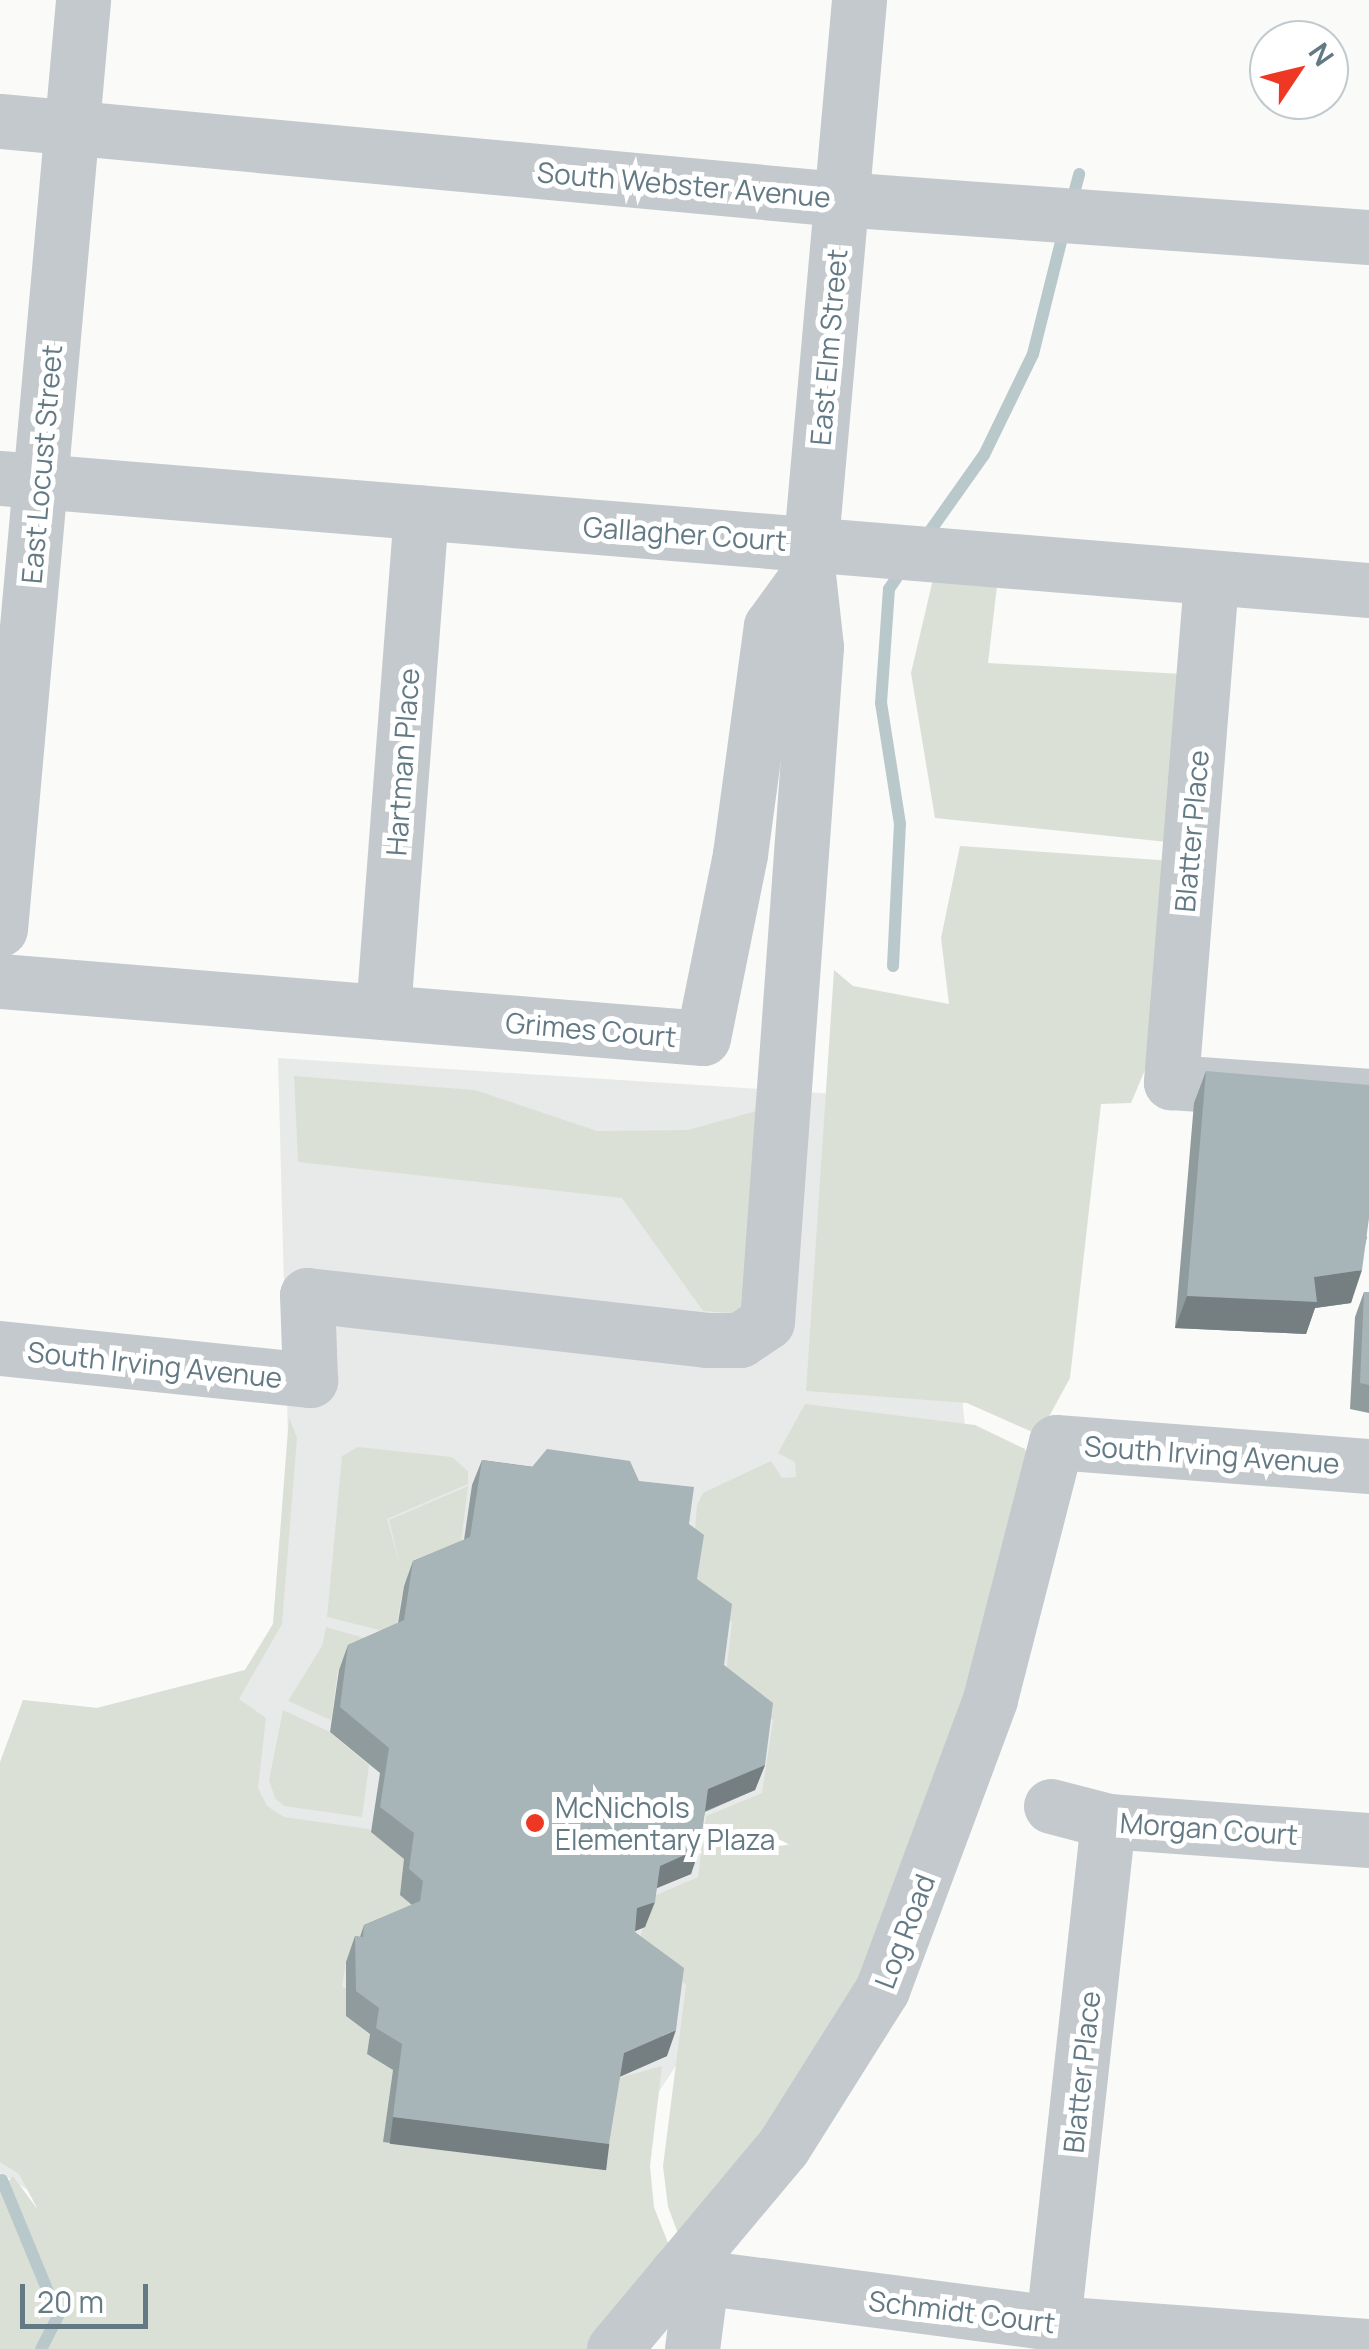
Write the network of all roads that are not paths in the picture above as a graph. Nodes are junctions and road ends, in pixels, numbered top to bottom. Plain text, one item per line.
1 (83, 0) edge
2 (859, 0) edge
3 (0, 121) edge
4 (74, 128) junction
5 (840, 199) junction
6 (1369, 237) edge
7 (22, 421) edge
8 (19, 479) edge
9 (420, 512) junction
10 (824, 554) junction
11 (1211, 580) junction
12 (1369, 590) edge
13 (0, 928) edge
14 (0, 981) edge
15 (383, 1011) junction
16 (1369, 1096) edge
17 (0, 1348) edge
18 (310, 1380) joint
19 (1056, 1442) joint
20 (1369, 1466) edge
21 (1051, 1806) dead end
22 (1108, 1821) junction
23 (1369, 1840) edge
24 (689, 2277) junction
25 (1054, 2323) junction
26 (1369, 2346) edge
27 (614, 2349) edge
28 (692, 2349) edge

1 - 4 street, East Locust Street
2 - 5 street, East Elm Street
3 - 4 street, South Webster Avenue
4 - 5 street, South Webster Avenue
4 - 7 street, East Locust Street
5 - 6 street, South Webster Avenue
5 - 10 street, East Elm Street
7 - 8 street, East Locust Street
8 - 9 street, Gallagher Court
8 - 13 street, East Locust Street
9 - 10 street, Gallagher Court
9 - 15 street, Hartman Place
10 - 11 street, Gallagher Court
10 - 15 street, Grimes Court
10 - 18 street, East Elm Street
11 - 12 street, Gallagher Court
11 - 16 street, Blatter Place
14 - 15 street, Grimes Court
17 - 18 street, South Irving Avenue
19 - 20 street, South Irving Avenue
19 - 24 street, Log Road
21 - 22 street, Morgan Court
22 - 23 street, Morgan Court
22 - 25 street, Blatter Place
24 - 25 street, Schmidt Court
24 - 27 street, Log Road
24 - 28 street
25 - 26 street, Schmidt Court

